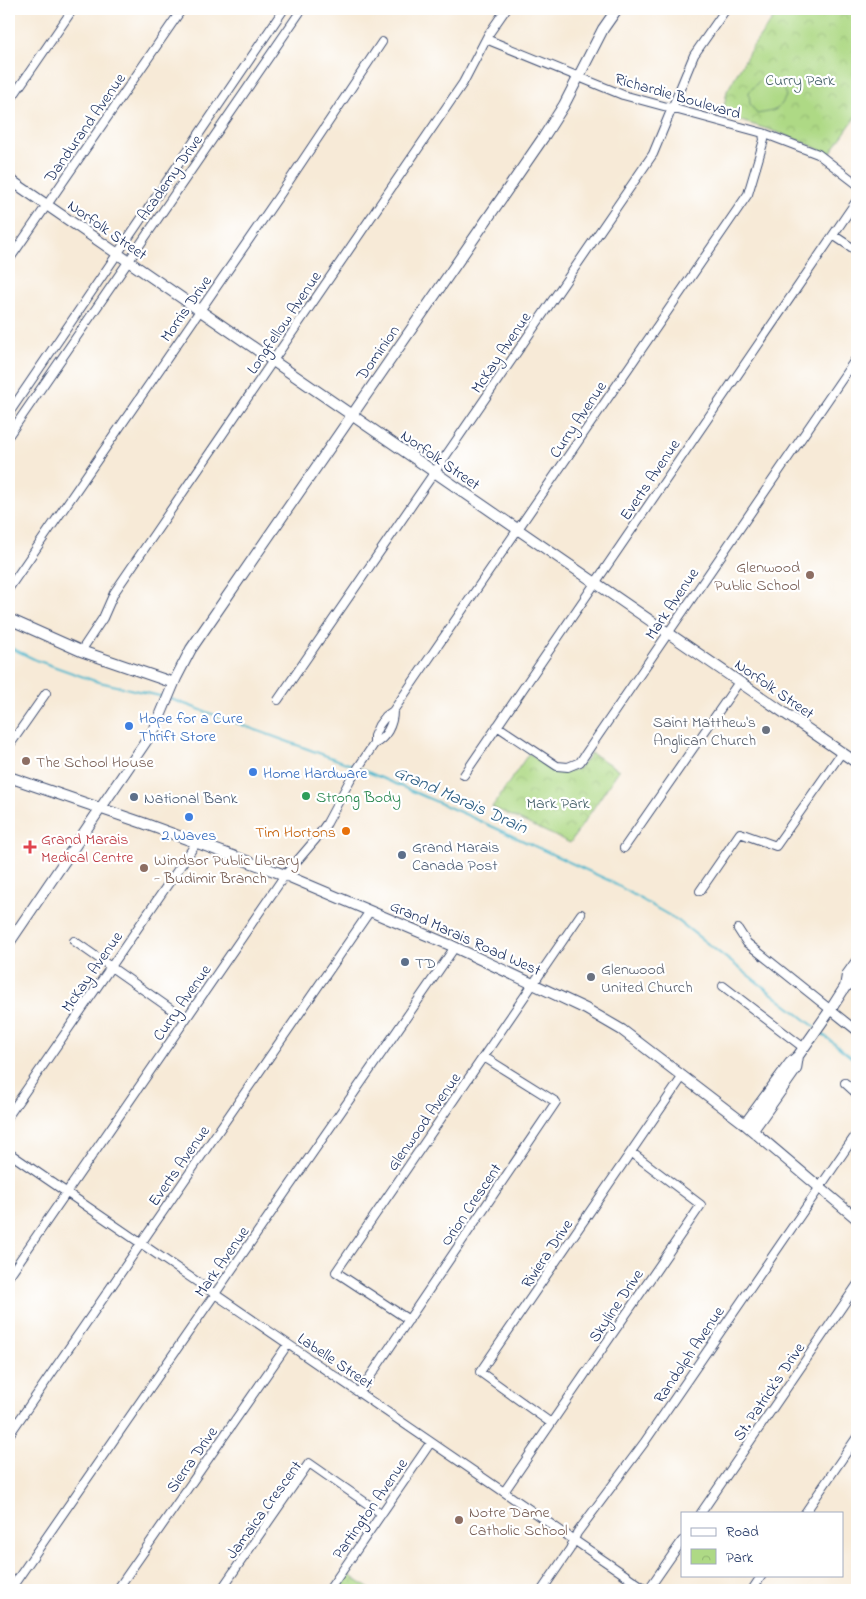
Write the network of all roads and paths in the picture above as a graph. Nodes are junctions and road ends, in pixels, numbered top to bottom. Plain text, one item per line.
1 (73, 9) edge
2 (182, 9) edge
3 (284, 9) edge
4 (302, 9) edge
5 (506, 9) edge
6 (617, 9) edge
7 (726, 9) edge
8 (486, 39) junction
9 (382, 42) dead end
10 (578, 77) junction
11 (9, 102) edge
12 (672, 109) junction
13 (763, 133) junction
14 (9, 179) edge
15 (857, 184) edge
16 (857, 200) edge
17 (47, 205) junction
18 (833, 235) junction
19 (857, 251) edge
20 (118, 254) junction
21 (9, 260) edge
22 (128, 261) junction
23 (200, 311) junction
24 (857, 357) edge
25 (273, 361) junction
26 (9, 413) edge
27 (352, 415) junction
28 (9, 435) edge
29 (435, 472) junction
30 (518, 530) junction
31 (595, 583) junction
32 (9, 588) edge
33 (9, 618) edge
34 (668, 633) junction
35 (81, 651) junction
36 (739, 682) junction
37 (174, 683) junction
38 (46, 693) dead end
39 (278, 700) dead end
40 (497, 726) junction
41 (9, 746) edge
42 (842, 752) junction
43 (857, 763) edge
44 (464, 775) dead end
45 (9, 777) edge
46 (100, 809) junction
47 (197, 842) junction
48 (624, 848) dead end
49 (285, 875) junction
50 (700, 891) dead end
51 (370, 911) junction
52 (581, 914) dead end
53 (738, 929) dead end
54 (74, 941) dead end
55 (9, 943) edge
56 (455, 947) junction
57 (857, 961) edge
58 (111, 967) junction
59 (857, 980) edge
60 (534, 984) junction
61 (723, 986) dead end
62 (845, 987) junction
63 (828, 1012) junction
64 (185, 1020) junction
65 (857, 1031) edge
66 (803, 1049) junction
67 (484, 1057) junction
68 (683, 1076) junction
69 (844, 1083) dead end
70 (857, 1094) edge
71 (9, 1115) edge
72 (749, 1127) junction
73 (857, 1133) edge
74 (631, 1152) junction
75 (9, 1153) edge
76 (819, 1187) junction
77 (66, 1192) junction
78 (857, 1219) edge
79 (141, 1243) junction
80 (9, 1276) edge
81 (857, 1285) edge
82 (215, 1294) junction
83 (408, 1320) junction
84 (288, 1344) junction
85 (359, 1393) junction
86 (551, 1423) junction
87 (9, 1435) edge
88 (857, 1436) edge
89 (431, 1442) junction
90 (504, 1492) junction
91 (702, 1512) edge
92 (806, 1512) edge
93 (382, 1514) junction
94 (574, 1540) junction
95 (681, 1542) edge
96 (761, 1576) edge
97 (10, 1590) edge
98 (116, 1590) edge
99 (221, 1590) edge
100 (329, 1590) edge
101 (542, 1590) edge
102 (648, 1590) edge
103 (752, 1590) edge

1 - 11 street
2 - 17 street, Dandurand Avenue
3 - 20 street, Academy Drive
4 - 22 street, Academy Drive
5 - 8 street, Longfellow Avenue
6 - 10 street, Dominion
7 - 12 street, McKay Avenue
8 - 10 street, Richardie Boulevard
8 - 25 street, Longfellow Avenue
9 - 23 street, Morris Drive
10 - 12 street, Richardie Boulevard
10 - 27 street, Dominion
12 - 13 street, Richardie Boulevard
12 - 29 street, McKay Avenue
13 - 15 street, Richardie Boulevard
13 - 30 street, Curry Avenue
14 - 17 street, Norfolk Street
16 - 18 street, Everts Avenue
17 - 20 street, Norfolk Street
17 - 21 street, Dandurand Avenue
18 - 19 street
18 - 31 street, Everts Avenue
20 - 22 street, Norfolk Street
20 - 26 street, Academy Drive
22 - 23 street, Norfolk Street
22 - 28 street, Academy Drive
23 - 25 street, Norfolk Street
23 - 32 street, Morris Drive
24 - 34 street, Mark Avenue
25 - 27 street, Norfolk Street
25 - 35 street, Longfellow Avenue
27 - 29 street, Norfolk Street
27 - 37 street, Dominion
29 - 30 street, Norfolk Street
29 - 39 street, McKay Avenue
30 - 31 street, Norfolk Street
30 - 49 street, Curry Avenue
31 - 34 street, Norfolk Street
31 - 40 street, Everts Avenue
33 - 35 street
34 - 36 street, Norfolk Street
34 - 40 street, Mark Avenue
35 - 37 street
36 - 42 street, Norfolk Street
36 - 48 street
37 - 46 street, Dominion
38 - 41 street
40 - 44 street, Everts Avenue
42 - 43 street, Norfolk Street
42 - 50 street
45 - 46 street, Grand Marais Road West
46 - 47 street, Grand Marais Road West
46 - 55 street, Dominion
47 - 49 street, Grand Marais Road West
47 - 58 street, McKay Avenue
49 - 51 street, Grand Marais Road West
49 - 64 street, Curry Avenue
51 - 56 street, Grand Marais Road West
51 - 79 street, Everts Avenue
52 - 60 street, Glenwood Avenue
53 - 63 street
54 - 58 street
56 - 60 street, Grand Marais Road West
56 - 82 street, Mark Avenue
57 - 62 street
58 - 64 street
58 - 71 street, McKay Avenue
59 - 62 street
60 - 67 street, Glenwood Avenue
60 - 68 street, Grand Marais Road West
61 - 66 street
62 - 63 street
63 - 65 street
63 - 66 street
64 - 77 street, Curry Avenue
66 - 72 street
67 - 83 street, Glenwood Avenue
67 - 83 street, Orion Crescent
68 - 72 street, Grand Marais Road West
68 - 74 street, Riviera Drive
69 - 70 street
72 - 76 street, Grand Marais Road West
73 - 76 street, Randolph Avenue
74 - 86 street, Skyline Drive
74 - 86 street, Riviera Drive
75 - 77 street, Labelle Street
76 - 78 street, Grand Marais Road West
76 - 94 street, Randolph Avenue
77 - 79 street, Labelle Street
77 - 80 street, Curry Avenue
79 - 82 street, Labelle Street
79 - 87 street, Everts Avenue
81 - 91 street, St. Patrick's Drive
82 - 84 street, Labelle Street
82 - 97 street, Mark Avenue
83 - 85 street, Orion Crescent
84 - 85 street, Labelle Street
84 - 98 street, Sierra Drive
85 - 89 street, Labelle Street
86 - 90 street, Skyline Drive
88 - 92 street
89 - 90 street, Labelle Street
89 - 93 street, Partington Avenue
90 - 94 street, Labelle Street
93 - 99 street, Jamaica Crescent
93 - 100 street, Partington Avenue
94 - 101 street, Randolph Avenue
94 - 102 street, Labelle Street
95 - 102 street
96 - 103 street

